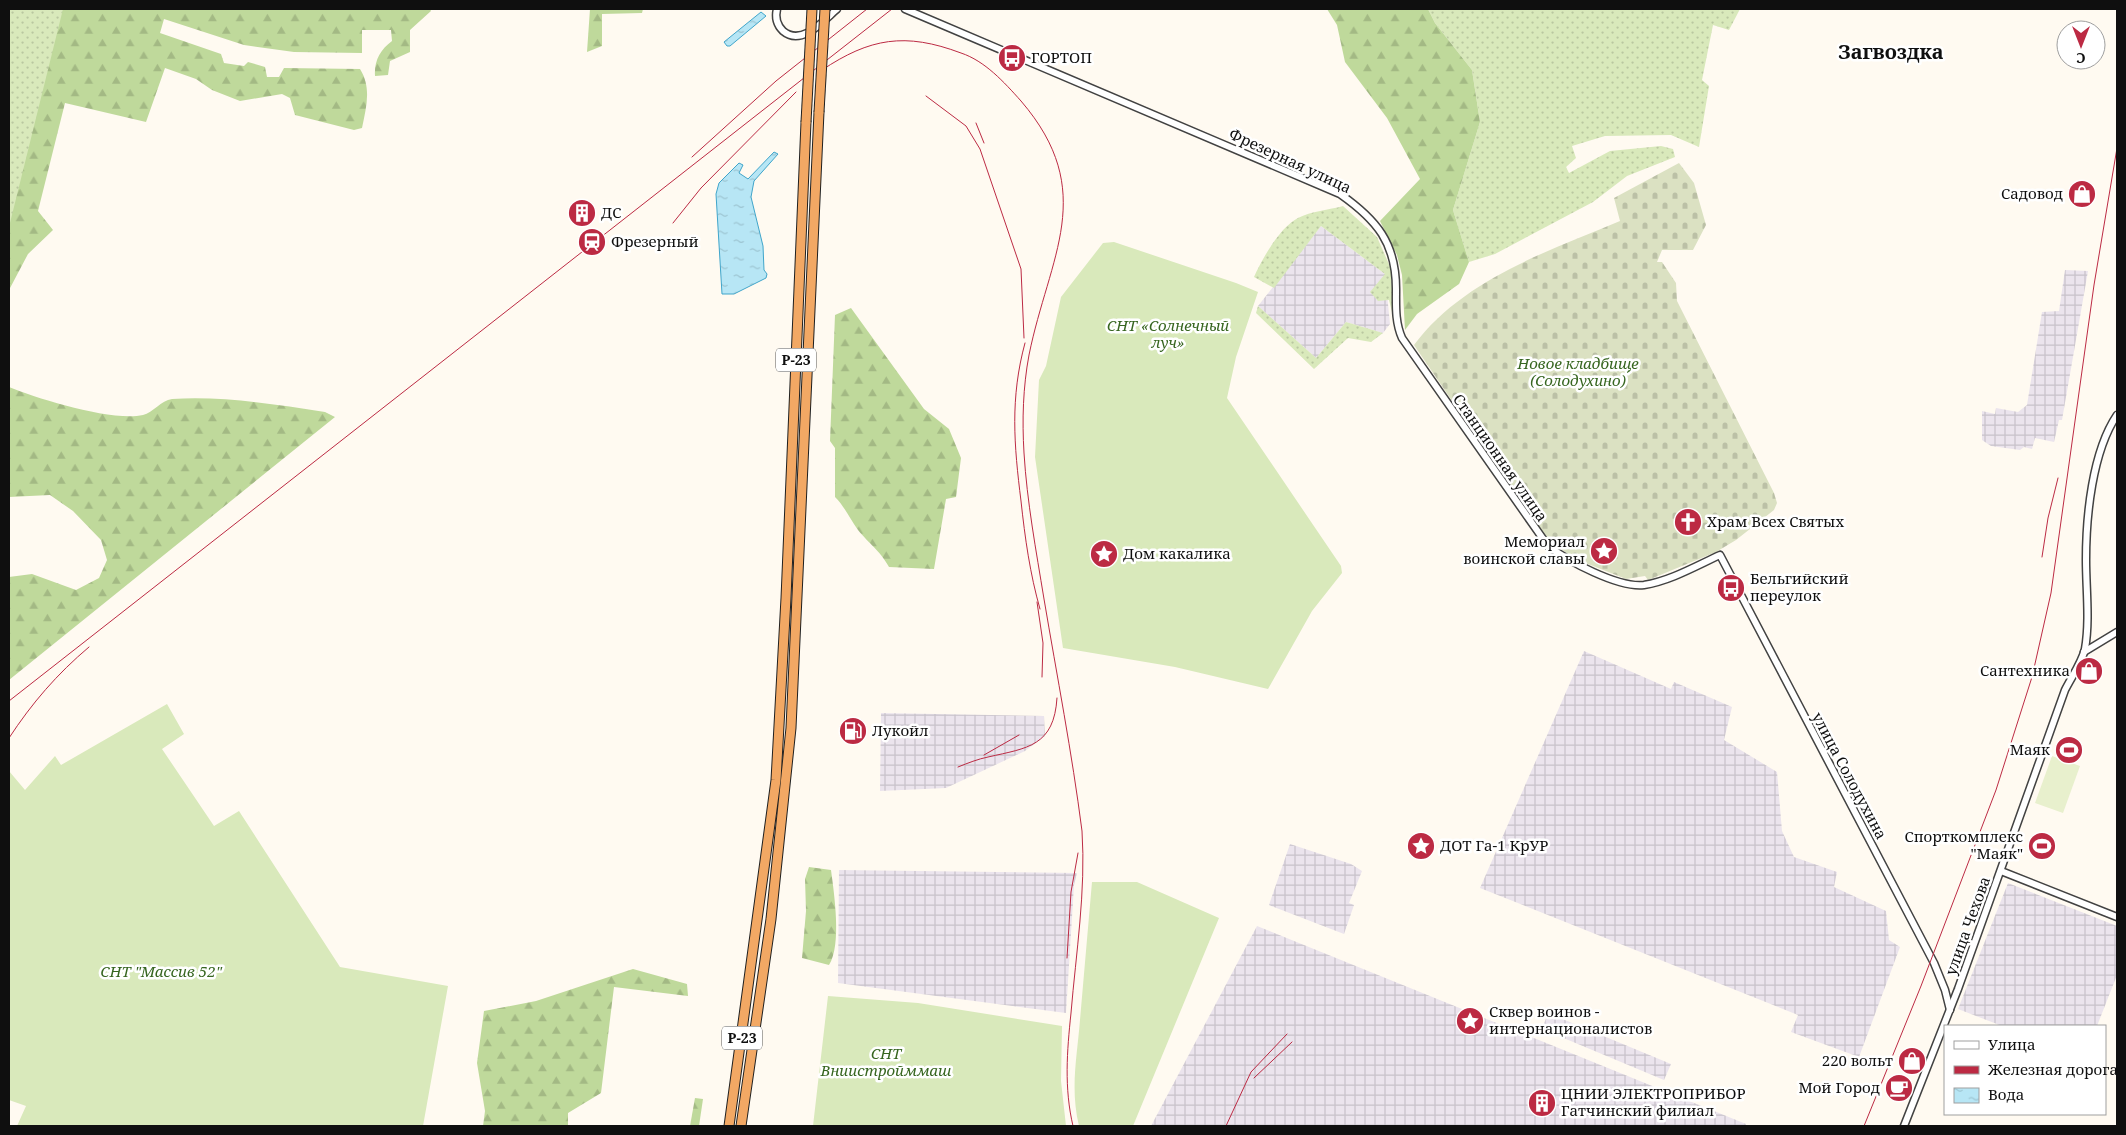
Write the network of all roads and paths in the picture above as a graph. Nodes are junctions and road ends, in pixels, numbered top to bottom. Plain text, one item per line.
1 (777, 9) edge
2 (812, 9) edge
3 (825, 9) edge
4 (837, 9) edge
5 (905, 9) edge
6 (1397, 327) joint
7 (2117, 415) edge
8 (1720, 555) joint
9 (2117, 632) edge
10 (2084, 652) junction
11 (2001, 871) junction
12 (2117, 917) edge
13 (1945, 990) junction
14 (1956, 994) junction
15 (1950, 1010) junction
16 (1944, 1025) edge
17 (1944, 1025) edge
18 (729, 1126) edge
19 (741, 1126) edge
20 (1904, 1126) edge

1 - 4 street
2 - 18 highway, Р-23, bridge
3 - 19 highway, Р-23, bridge
5 - 6 street, Фрезерная улица
6 - 8 street, Станционная улица
7 - 10 street, улица Чехова
8 - 13 street, улица Солодухина
9 - 10 street
10 - 11 street, улица Чехова
11 - 12 street
11 - 14 street, улица Чехова
13 - 14 street
13 - 15 street, улица Солодухина
14 - 15 street, улица Чехова
15 - 17 street, улица Чехова
16 - 20 street, улица Чехова

